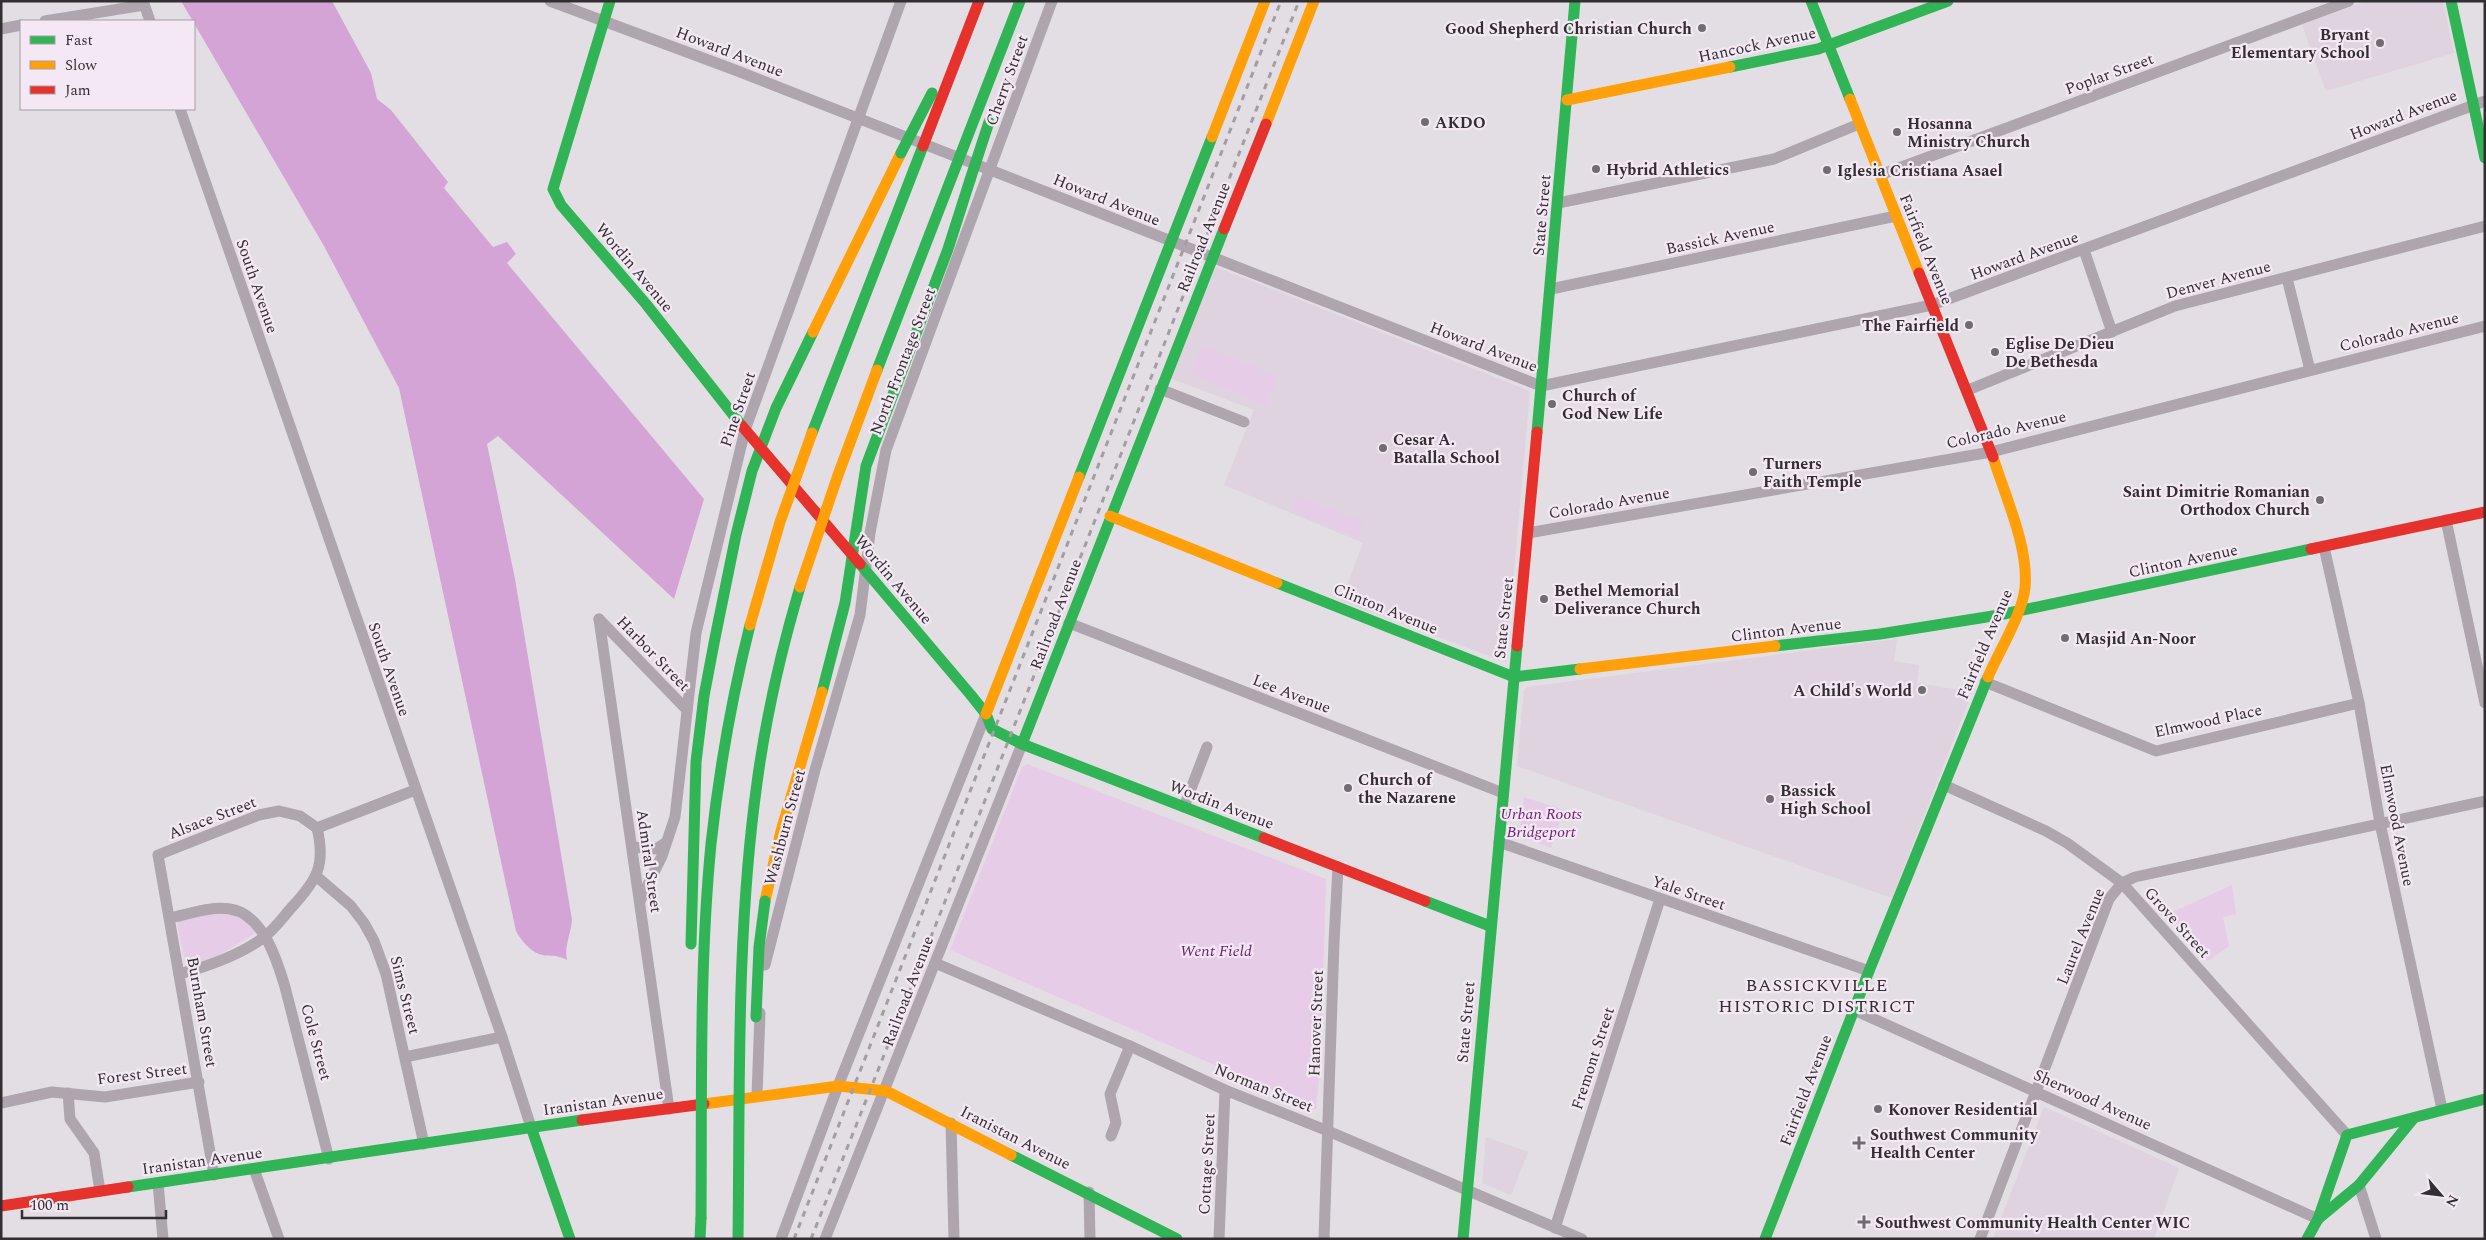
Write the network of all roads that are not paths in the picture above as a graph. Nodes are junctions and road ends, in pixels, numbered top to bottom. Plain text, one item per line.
1 (550, 1) edge
2 (610, 1) edge
3 (901, 1) edge
4 (979, 1) edge
5 (1020, 1) edge
6 (1052, 1) edge
7 (1266, 1) edge
8 (1314, 1) edge
9 (1575, 1) edge
10 (1811, 1) edge
11 (1948, 1) edge
12 (2349, 1) edge
13 (2451, 1) edge
14 (143, 3) edge
15 (972, 19) junction
16 (50, 20) edge
17 (150, 20) edge
18 (604, 20) junction
19 (20, 25) edge
20 (1, 29) edge
21 (1829, 46) junction
22 (1567, 100) junction
23 (981, 102) junction
24 (2479, 103) edge
25 (180, 110) edge
26 (858, 118) junction
27 (1859, 124) junction
28 (2485, 158) edge
29 (990, 170) junction
30 (1880, 175) junction
31 (1558, 203) junction
32 (1896, 216) junction
33 (2485, 226) edge
34 (1171, 241) junction
35 (2084, 250) junction
36 (1212, 258) junction
37 (2287, 278) junction
38 (1551, 289) junction
39 (1932, 305) junction
40 (2485, 326) edge
41 (2112, 332) junction
42 (2310, 370) junction
43 (1541, 386) junction
44 (1160, 389) junction
45 (1968, 390) junction
46 (1244, 422) dead end
47 (746, 430) junction
48 (760, 445) junction
49 (1991, 452) junction
50 (2485, 512) edge
51 (1110, 516) junction
52 (2446, 520) junction
53 (1528, 533) junction
54 (2324, 548) junction
55 (853, 555) junction
56 (865, 569) junction
57 (2018, 612) junction
58 (599, 618) joint
59 (1069, 623) junction
60 (1514, 677) junction
61 (1985, 682) junction
62 (2359, 703) junction
63 (2485, 703) edge
64 (687, 710) junction
65 (986, 714) junction
66 (1022, 744) junction
67 (1207, 747) dead end
68 (1944, 785) junction
69 (414, 790) junction
70 (1503, 793) junction
71 (2485, 801) edge
72 (1184, 807) junction
73 (2380, 824) junction
74 (317, 828) junction
75 (1498, 842) junction
76 (665, 843) junction
77 (632, 847) junction
78 (158, 855) joint
79 (1338, 867) junction
80 (316, 876) junction
81 (2122, 883) junction
82 (1660, 899) junction
83 (640, 901) junction
84 (170, 918) junction
85 (1490, 926) junction
86 (265, 937) junction
87 (691, 948) dead end
88 (935, 963) junction
89 (691, 970) dead end
90 (1869, 971) junction
91 (179, 974) junction
92 (1854, 1010) junction
93 (502, 1037) junction
94 (1130, 1046) junction
95 (405, 1058) junction
96 (199, 1082) junction
97 (838, 1086) junction
98 (1225, 1090) junction
99 (886, 1091) junction
100 (2037, 1092) junction
101 (68, 1093) junction
102 (757, 1096) junction
103 (2485, 1099) edge
104 (1, 1102) edge
105 (669, 1108) junction
106 (2442, 1109) junction
107 (752, 1111) dead end
108 (2413, 1119) junction
109 (951, 1123) junction
110 (531, 1127) junction
111 (750, 1131) dead end
112 (1328, 1131) junction
113 (2346, 1135) junction
114 (1111, 1136) dead end
115 (424, 1144) junction
116 (329, 1159) junction
117 (254, 1169) junction
118 (214, 1175) junction
119 (158, 1183) junction
120 (2359, 1185) junction
121 (1468, 1189) junction
122 (100, 1192) junction
123 (1089, 1192) junction
124 (1, 1206) edge
125 (700, 1218) junction
126 (2318, 1219) junction
127 (1555, 1228) junction
128 (162, 1239) edge
129 (279, 1239) edge
130 (570, 1239) edge
131 (700, 1239) edge
132 (740, 1239) edge
133 (781, 1239) edge
134 (826, 1239) edge
135 (954, 1239) edge
136 (1090, 1239) edge
137 (1177, 1239) edge
138 (1219, 1239) edge
139 (1324, 1239) edge
140 (1463, 1239) edge
141 (1582, 1239) edge
142 (1765, 1239) edge
143 (1980, 1239) edge
144 (2307, 1239) edge
145 (2376, 1239) edge

1 - 18 street, Howard Avenue
2 - 18 main road, Wordin Avenue
3 - 26 street, Pine Street
4 - 15 main road, bridge
5 - 23 main road, bridge
6 - 29 street, Cherry Street
7 - 34 main road, Railroad Avenue
8 - 36 main road, Railroad Avenue
9 - 22 main road, State Street
10 - 21 main road, Fairfield Avenue
11 - 21 main road, Hancock Avenue
12 - 30 street, Poplar Street
13 - 24 main road
14 - 16 street
14 - 17 street
15 - 48 main road, bridge
15 - 125 main road, bridge
18 - 26 street, Howard Avenue
18 - 47 main road, Wordin Avenue
19 - 20 street
21 - 22 main road, Hancock Avenue
21 - 27 main road, Fairfield Avenue
22 - 31 main road, State Street
23 - 55 main road, bridge
23 - 132 main road, bridge
24 - 28 main road
24 - 35 street, Howard Avenue
25 - 69 street, South Avenue
26 - 29 street, Howard Avenue
26 - 47 street, Pine Street
27 - 30 main road, Fairfield Avenue
27 - 31 street
29 - 34 street, Howard Avenue
29 - 56 street, North Frontage Street
30 - 32 main road, Fairfield Avenue
31 - 38 main road, State Street
32 - 38 street, Bassick Avenue
32 - 39 main road, Fairfield Avenue
33 - 37 street, Denver Avenue
34 - 36 street, Howard Avenue
34 - 65 main road, Railroad Avenue
35 - 39 street, Howard Avenue
35 - 41 street
36 - 43 street, Howard Avenue
36 - 44 main road, Railroad Avenue
37 - 41 street, Denver Avenue
37 - 42 street
38 - 43 main road, State Street
39 - 43 street, Howard Avenue
39 - 45 main road, Fairfield Avenue
40 - 42 street, Colorado Avenue
41 - 45 street, Denver Avenue
42 - 49 street, Colorado Avenue
43 - 53 main road, State Street
44 - 46 street
44 - 51 main road, Railroad Avenue
45 - 49 main road, Fairfield Avenue
47 - 48 main road, Wordin Avenue
47 - 64 street, Pine Street
48 - 55 main road, Wordin Avenue
48 - 87 main road
49 - 53 street, Colorado Avenue
49 - 57 main road, Fairfield Avenue
50 - 52 main road, Clinton Avenue
51 - 59 main road, Railroad Avenue
51 - 60 main road, Clinton Avenue
52 - 54 main road, Clinton Avenue
52 - 63 street
53 - 60 main road, State Street
54 - 57 main road, Clinton Avenue
54 - 62 street, Elmwood Avenue
55 - 56 main road, Wordin Avenue
55 - 107 main road, bridge
56 - 65 main road, Wordin Avenue
56 - 102 street, Washburn Street
57 - 60 main road, Clinton Avenue
57 - 61 main road, Fairfield Avenue
58 - 64 street, Harbor Street
58 - 77 street, Admiral Street
59 - 66 main road, Railroad Avenue
59 - 70 street, Lee Avenue
60 - 70 main road, State Street
61 - 62 street, Elmwood Place
61 - 68 main road, Fairfield Avenue
62 - 73 street, Elmwood Avenue
64 - 76 street, Pine Street
65 - 66 main road, Wordin Avenue
65 - 97 street, Railroad Avenue
66 - 72 main road, Wordin Avenue
66 - 88 street, Railroad Avenue
67 - 72 street
68 - 81 street, Grove Street
68 - 90 main road, Fairfield Avenue
69 - 74 street
69 - 93 street, South Avenue
70 - 75 main road, State Street
71 - 73 street, Laurel Avenue
72 - 79 main road, Wordin Avenue
73 - 81 street, Laurel Avenue
73 - 106 street, Elmwood Avenue
74 - 78 street, Alsace Street
74 - 80 street
75 - 82 street, Yale Street
75 - 85 main road, State Street
76 - 77 street
76 - 83 street, Pine Street
77 - 83 street, Admiral Street
78 - 84 street, Burnham Street
79 - 85 main road, Wordin Avenue
79 - 112 street, Hanover Street
80 - 86 street
80 - 95 street, Sims Street
81 - 100 street, Laurel Avenue
81 - 113 street, Grove Street
82 - 90 street, Yale Street
82 - 127 street, Fremont Street
83 - 105 street, Admiral Street
84 - 86 street, Cole Street
84 - 91 street, Burnham Street
85 - 121 main road, State Street
86 - 91 street
86 - 116 street, Cole Street
88 - 94 street, Norman Street
88 - 99 street, Railroad Avenue
89 - 125 main road, bridge
90 - 92 main road, Fairfield Avenue
91 - 96 street, Burnham Street
92 - 100 street, Sherwood Avenue
92 - 142 main road, Fairfield Avenue
93 - 95 street
93 - 110 street, South Avenue
94 - 98 street, Norman Street
94 - 114 street
95 - 115 street, Sims Street
96 - 101 street, Forest Street
96 - 118 street, Burnham Street
97 - 99 main road, Iranistan Avenue
97 - 102 main road, Iranistan Avenue
97 - 133 street, Railroad Avenue
98 - 112 street, Norman Street
98 - 138 street, Cottage Street
99 - 109 main road, Iranistan Avenue
99 - 134 street, Railroad Avenue
100 - 126 street, Sherwood Avenue
100 - 143 street, Laurel Avenue
101 - 104 street, Forest Street
101 - 122 street
102 - 105 main road, Iranistan Avenue
103 - 106 main road
105 - 110 main road, Iranistan Avenue
106 - 108 main road
108 - 113 main road
108 - 120 main road
109 - 123 main road, Iranistan Avenue
109 - 135 street
110 - 115 main road, Iranistan Avenue
110 - 130 main road, South Avenue
111 - 132 main road
112 - 121 street, Norman Street
112 - 139 street, Hanover Street
113 - 126 main road
115 - 116 main road, Iranistan Avenue
116 - 117 main road, Iranistan Avenue
117 - 118 main road, Iranistan Avenue
117 - 129 street
118 - 119 main road, Iranistan Avenue
119 - 122 main road, Iranistan Avenue
119 - 128 street
120 - 126 main road
120 - 145 street
121 - 127 street, Norman Street
121 - 140 main road, State Street
122 - 124 main road, Iranistan Avenue
123 - 136 street
123 - 137 main road, Iranistan Avenue
125 - 131 main road
126 - 144 main road
127 - 141 street, Norman Street

